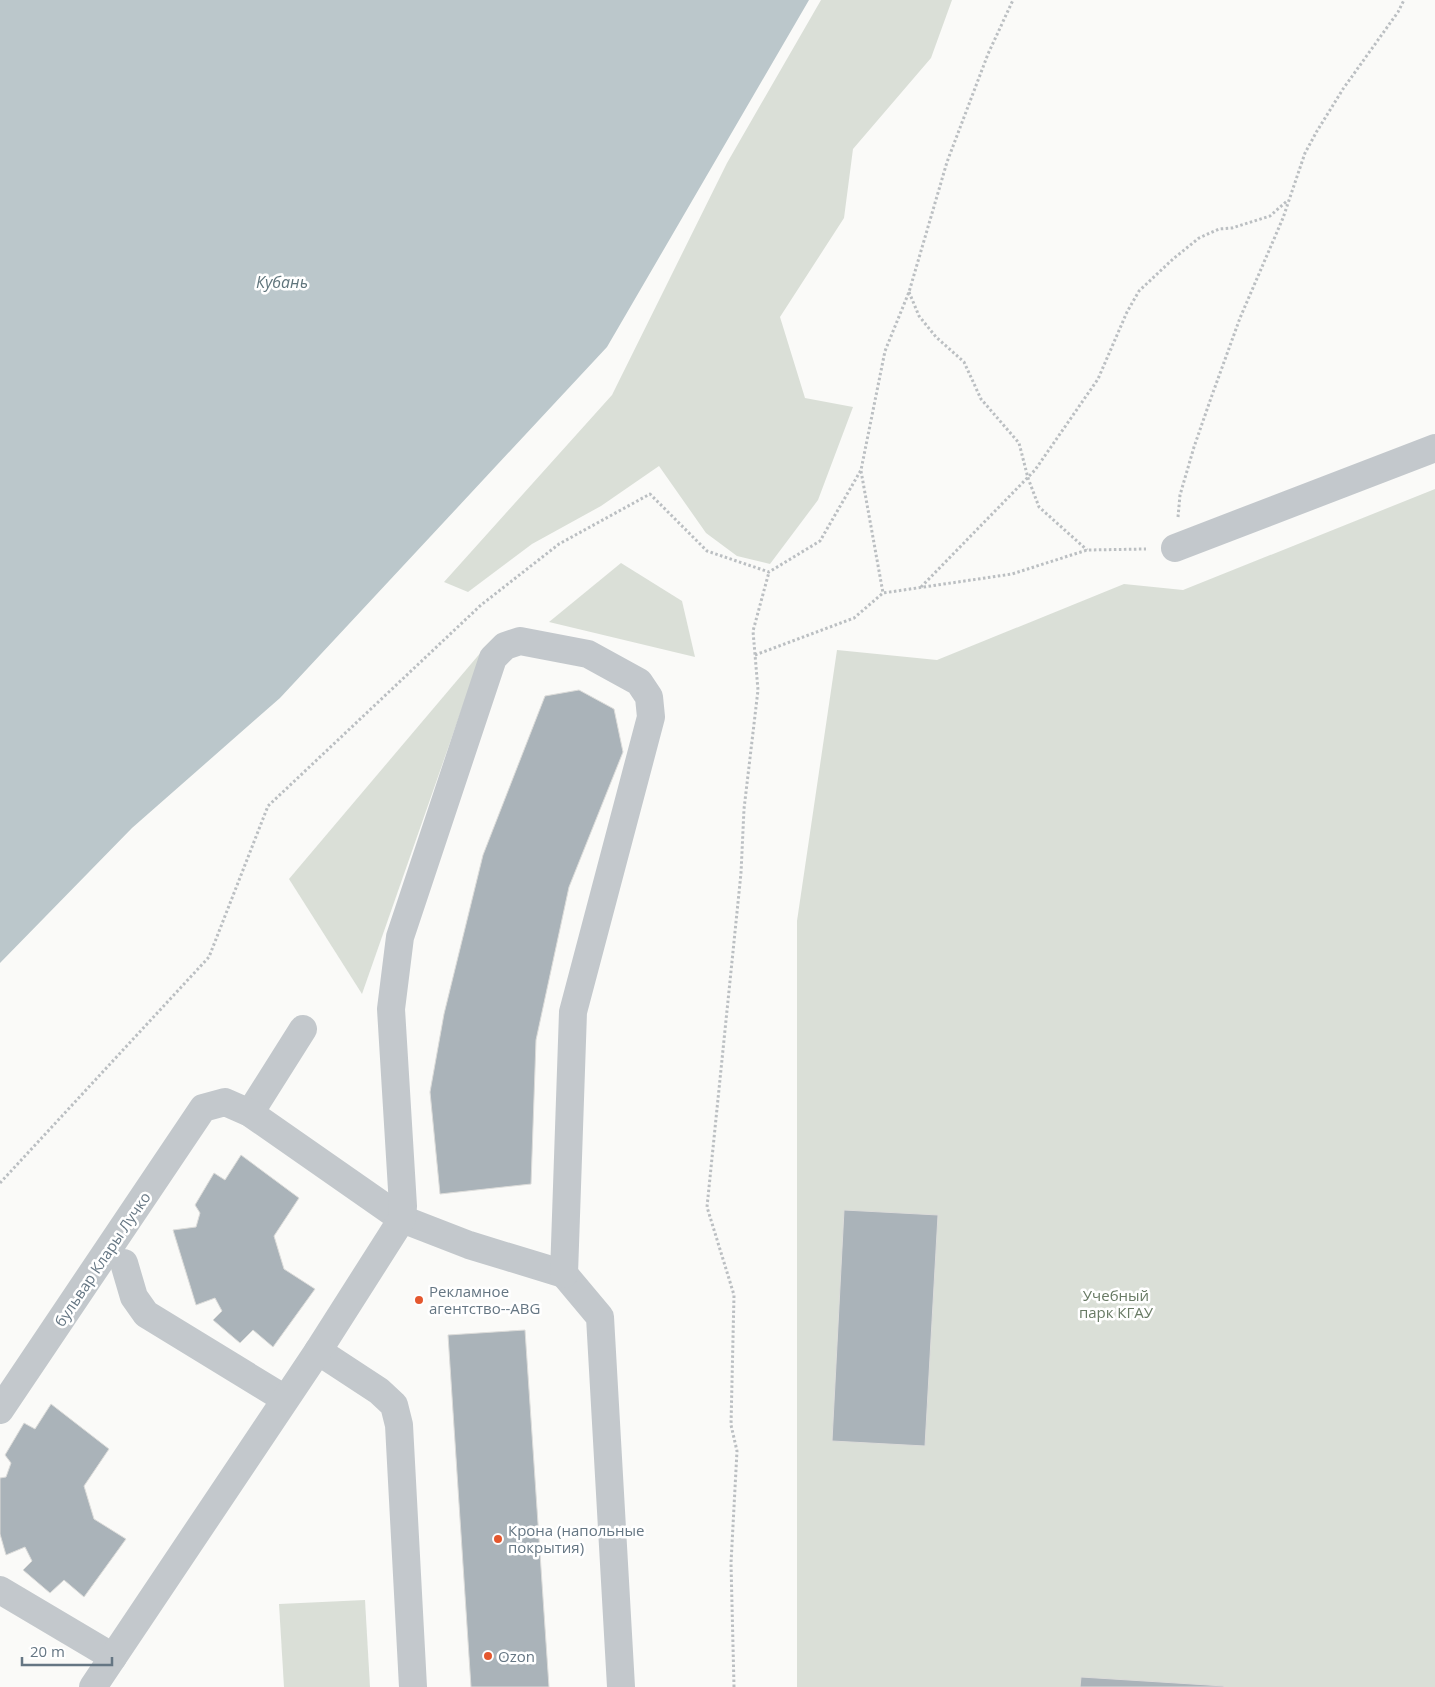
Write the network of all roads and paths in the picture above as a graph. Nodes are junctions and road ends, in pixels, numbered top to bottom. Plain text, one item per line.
1 (1013, 0) edge
2 (1404, 0) edge
3 (1289, 200) junction
4 (909, 292) junction
5 (1435, 448) edge
6 (861, 470) junction
7 (1028, 478) junction
8 (1175, 548) junction
9 (1087, 550) junction
10 (769, 572) junction
11 (920, 587) junction
12 (883, 592) junction
13 (755, 655) junction
14 (304, 1029) dead end
15 (250, 1113) junction
16 (0, 1183) edge
17 (402, 1219) junction
18 (124, 1263) dead end
19 (564, 1274) junction
20 (318, 1351) junction
21 (285, 1399) junction
22 (0, 1410) edge
23 (0, 1590) edge
24 (113, 1657) junction
25 (93, 1687) edge
26 (413, 1687) edge
27 (621, 1687) edge
28 (734, 1687) edge

1 - 4 path
2 - 3 path
3 - 7 path
3 - 8 path
4 - 6 path
4 - 7 path
5 - 8 street
6 - 10 path
6 - 12 path
7 - 9 path
7 - 11 path
8 - 9 path
9 - 11 path
10 - 13 path
10 - 16 path
11 - 12 path
12 - 13 path
13 - 28 path
14 - 15 street
15 - 17 street
15 - 22 street, бульвар Клары Лучко
17 - 19 street
17 - 19 street
17 - 20 street
18 - 21 street
19 - 27 street
20 - 21 street
20 - 26 street
21 - 24 street
23 - 24 street
24 - 25 street

